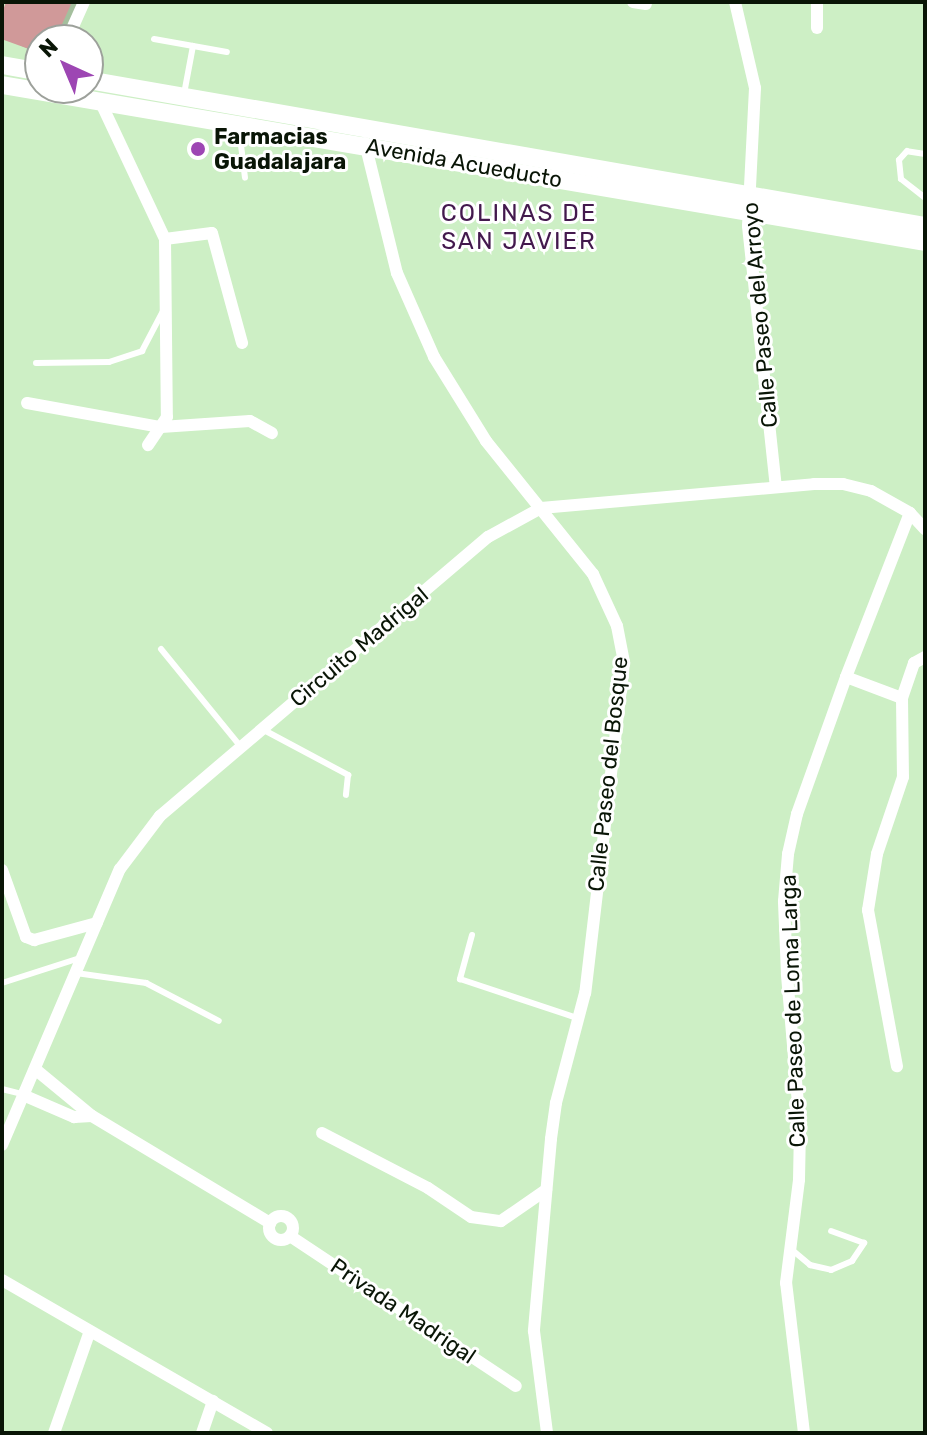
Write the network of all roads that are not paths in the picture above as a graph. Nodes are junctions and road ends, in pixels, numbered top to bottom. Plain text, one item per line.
1 (84, 2) edge
2 (735, 2) edge
3 (817, 2) edge
4 (74, 24) edge
5 (817, 28) dead end
6 (154, 39) dead end
7 (193, 46) junction
8 (227, 52) dead end
9 (3, 64) edge
10 (24, 69) edge
11 (104, 83) edge
12 (2, 85) edge
13 (24, 88) edge
14 (184, 97) junction
15 (104, 103) edge
16 (101, 104) edge
17 (239, 125) junction
18 (366, 138) junction
19 (925, 154) edge
20 (245, 178) dead end
21 (925, 198) edge
22 (749, 204) junction
23 (925, 226) edge
24 (165, 239) junction
25 (925, 242) edge
26 (166, 304) junction
27 (242, 343) dead end
28 (36, 363) dead end
29 (27, 403) dead end
30 (161, 427) junction
31 (272, 433) dead end
32 (148, 445) dead end
33 (776, 487) junction
34 (541, 508) junction
35 (910, 513) junction
36 (925, 529) edge
37 (161, 649) dead end
38 (925, 657) edge
39 (846, 677) junction
40 (902, 698) junction
41 (262, 729) junction
42 (241, 747) junction
43 (346, 795) dead end
44 (2, 870) edge
45 (97, 923) junction
46 (472, 935) dead end
47 (83, 957) junction
48 (76, 973) junction
49 (2, 983) edge
50 (581, 1020) junction
51 (219, 1021) dead end
52 (897, 1066) dead end
53 (35, 1069) junction
54 (2, 1089) edge
55 (23, 1095) junction
56 (92, 1116) junction
57 (322, 1133) dead end
58 (2, 1145) edge
59 (546, 1190) junction
60 (270, 1223) junction
61 (831, 1231) dead end
62 (290, 1236) junction
63 (791, 1249) junction
64 (2, 1280) edge
65 (90, 1331) junction
66 (516, 1386) dead end
67 (213, 1401) junction
68 (54, 1433) edge
69 (202, 1433) edge
70 (267, 1433) edge
71 (547, 1433) edge
72 (804, 1433) edge

1 - 4 street
2 - 22 street, Calle Paseo del Arroyo
3 - 5 street
6 - 7 lane
7 - 8 lane
7 - 14 lane
9 - 10 main road
11 - 14 main road, Avenida Acueducto
12 - 13 main road, Avenida Acueducto
14 - 18 main road, Avenida Acueducto
15 - 17 main road, Avenida Acueducto
16 - 24 street
17 - 18 main road, Avenida Acueducto
17 - 20 lane
18 - 22 main road, Avenida Acueducto
18 - 34 street, Calle Paseo del Bosque
19 - 21 lane
22 - 23 main road, Avenida Acueducto
22 - 25 main road, Avenida Acueducto
22 - 33 street, Calle Paseo del Arroyo
24 - 26 street
24 - 27 street
26 - 28 lane
26 - 30 street
29 - 30 street
30 - 31 street
30 - 32 street
33 - 34 street, Circuito Madrigal
33 - 35 street, Circuito Madrigal
34 - 41 street, Circuito Madrigal
34 - 50 street, Calle Paseo del Bosque
35 - 36 street, Circuito Madrigal
35 - 39 street, Calle Paseo de Loma Larga
37 - 42 lane
38 - 40 street
39 - 40 street
39 - 63 street, Calle Paseo de Loma Larga
40 - 52 street
41 - 42 street, Circuito Madrigal
41 - 43 lane
42 - 45 street, Circuito Madrigal
44 - 45 street
45 - 47 street, Circuito Madrigal
46 - 50 lane
47 - 48 street, Circuito Madrigal
47 - 49 lane
48 - 51 lane
48 - 53 street, Circuito Madrigal
50 - 59 street, Calle Paseo del Bosque
53 - 55 street, Circuito Madrigal
53 - 56 street
54 - 55 lane
55 - 56 street
55 - 58 street, Circuito Madrigal
56 - 60 street
57 - 59 street
59 - 71 street, Calle Paseo del Bosque
60 - 62 street
60 - 62 street
61 - 63 lane
62 - 66 street, Privada Madrigal
63 - 72 street, Calle Paseo de Loma Larga
64 - 65 street
65 - 67 street
65 - 68 street
67 - 69 street
67 - 70 street

